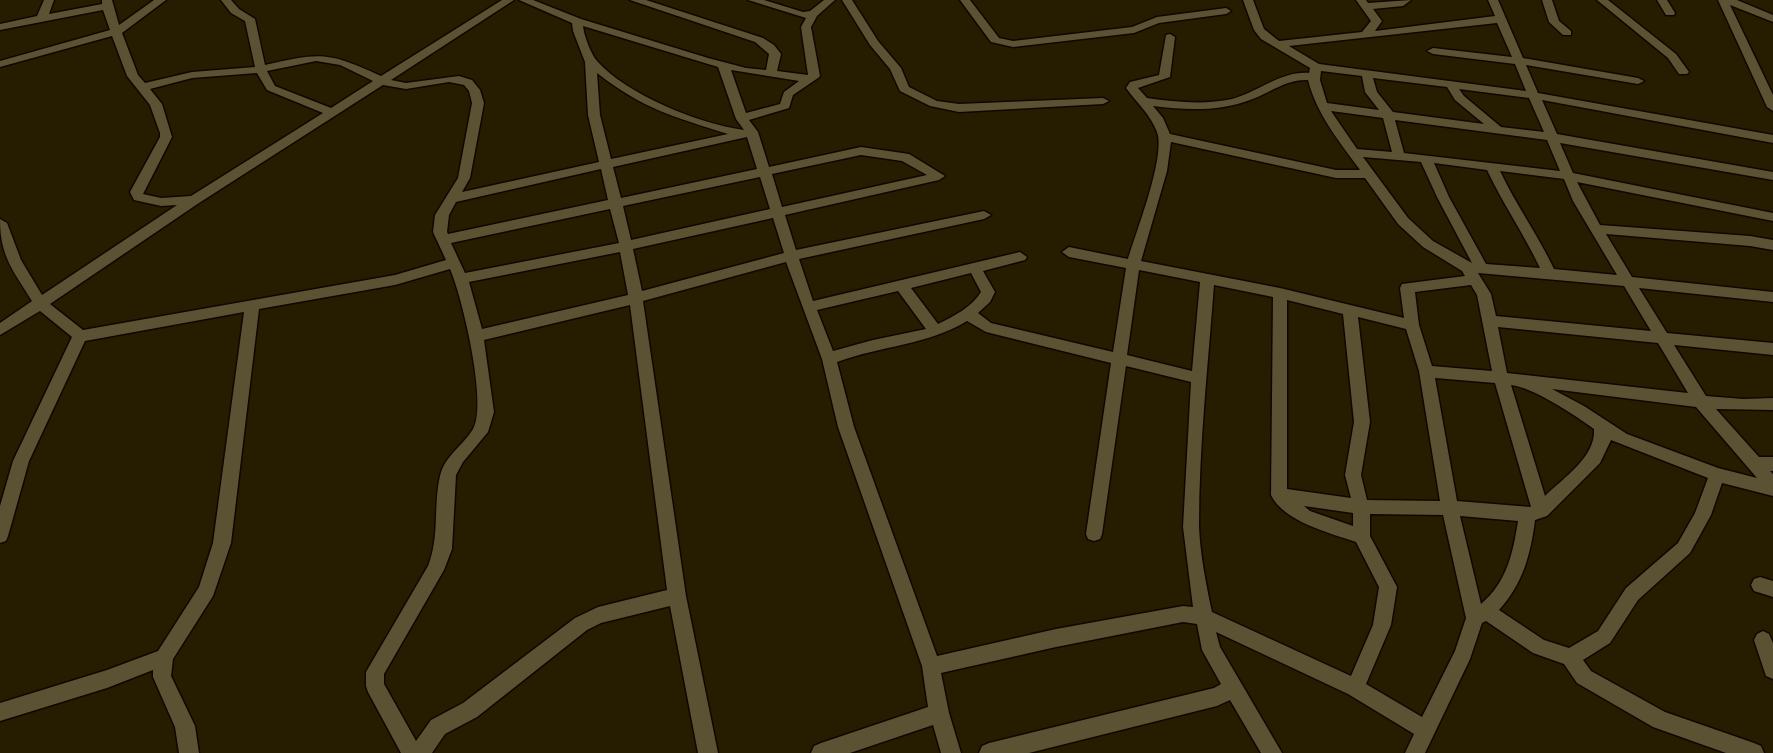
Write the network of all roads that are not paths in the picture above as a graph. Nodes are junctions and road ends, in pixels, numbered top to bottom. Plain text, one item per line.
1 (49, 0) edge
2 (161, 0) edge
3 (226, 0) edge
4 (488, 0) edge
5 (524, 0) edge
6 (753, 0) edge
7 (830, 0) edge
8 (847, 0) edge
9 (964, 0) edge
10 (1248, 0) edge
11 (1406, 0) edge
12 (1493, 0) edge
13 (1547, 0) edge
14 (1602, 0) edge
15 (1662, 0) edge
16 (1723, 0) edge
17 (1728, 0) edge
18 (642, 1) edge
19 (505, 2) edge
20 (107, 3) edge
21 (1364, 3) edge
22 (1226, 11) dead end
23 (1670, 13) dead end
24 (812, 14) junction
25 (42, 18) junction
26 (1502, 19) junction
27 (1773, 19) edge
28 (577, 21) junction
29 (0, 26) edge
30 (116, 32) junction
31 (1566, 33) dead end
32 (1365, 36) junction
33 (1170, 37) dead end
34 (1277, 44) junction
35 (1433, 51) dead end
36 (1519, 61) junction
37 (591, 62) junction
38 (0, 64) edge
39 (724, 66) junction
40 (261, 69) junction
41 (1315, 72) junction
42 (1683, 72) dead end
43 (771, 74) junction
44 (1367, 75) junction
45 (811, 79) junction
46 (384, 80) junction
47 (1638, 80) dead end
48 (1452, 86) junction
49 (144, 87) junction
50 (1534, 95) junction
51 (1770, 95) edge
52 (1104, 101) dead end
53 (1142, 101) junction
54 (1322, 106) junction
55 (1773, 107) edge
56 (332, 113) junction
57 (1388, 114) junction
58 (742, 119) junction
59 (1497, 129) junction
60 (747, 133) junction
61 (1164, 137) junction
62 (1550, 137) junction
63 (1773, 139) edge
64 (1355, 153) junction
65 (1399, 156) junction
66 (1426, 158) junction
67 (605, 163) junction
68 (1492, 167) junction
69 (763, 170) junction
70 (1369, 174) junction
71 (1568, 176) junction
72 (1773, 176) edge
73 (450, 199) junction
74 (194, 200) junction
75 (615, 204) junction
76 (778, 212) junction
77 (984, 215) dead end
78 (1773, 217) edge
79 (0, 223) edge
80 (1595, 229) junction
81 (443, 240) junction
82 (1773, 244) edge
83 (626, 246) junction
84 (1069, 252) dead end
85 (792, 256) junction
86 (1020, 257) dead end
87 (453, 263) junction
88 (1133, 264) junction
89 (974, 268) junction
90 (1475, 272) junction
91 (1549, 273) junction
92 (461, 279) junction
93 (1207, 280) junction
94 (1629, 283) junction
95 (901, 285) junction
96 (1280, 293) junction
97 (1773, 297) edge
98 (636, 298) junction
99 (41, 304) junction
100 (252, 305) junction
101 (809, 307) junction
102 (1350, 311) junction
103 (967, 313) junction
104 (1490, 321) junction
105 (1412, 326) junction
106 (0, 330) edge
107 (936, 331) junction
108 (80, 336) junction
109 (476, 336) junction
110 (1664, 339) junction
111 (1773, 349) edge
112 (829, 359) junction
113 (1119, 359) junction
114 (1426, 371) junction
115 (1199, 378) junction
116 (1501, 378) junction
117 (1517, 379) junction
118 (1700, 400) junction
119 (1773, 404) edge
120 (1602, 427) junction
121 (1754, 464) junction
122 (1773, 464) edge
123 (1717, 475) junction
124 (1773, 485) edge
125 (1773, 489) edge
126 (1279, 495) junction
127 (1361, 507) junction
128 (1450, 508) junction
129 (1534, 513) junction
130 (1094, 534) dead end
131 (0, 536) edge
132 (1362, 537) junction
133 (677, 596) junction
134 (1481, 615) junction
135 (1203, 617) junction
136 (1763, 640) dead end
137 (164, 657) junction
138 (1570, 657) junction
139 (931, 666) junction
140 (1773, 670) edge
141 (1233, 688) junction
142 (1354, 688) junction
143 (0, 712) edge
144 (939, 713) junction
145 (1425, 728) junction
146 (189, 753) edge
147 (412, 753) edge
148 (420, 753) edge
149 (708, 753) edge
150 (821, 753) edge
151 (951, 753) edge
152 (989, 753) edge
153 (1272, 753) edge
154 (1415, 753) edge
155 (1754, 753) edge

1 - 25 street
2 - 30 street
3 - 40 street
4 - 19 street
5 - 28 street
6 - 24 street
7 - 24 street
8 - 52 street
9 - 22 street
10 - 34 street
11 - 21 street
12 - 26 street
13 - 31 street
14 - 42 street
15 - 23 street
16 - 51 street
17 - 27 street
18 - 43 street
19 - 46 street
20 - 25 street
20 - 30 street
21 - 32 street
24 - 45 street
25 - 29 street
26 - 32 street
26 - 36 street
28 - 37 street
28 - 39 street
30 - 38 street
30 - 49 street
32 - 34 street
33 - 53 street
34 - 41 street
35 - 36 street
36 - 47 street
36 - 50 street
37 - 60 street
37 - 67 street
39 - 43 street
39 - 58 street
40 - 46 street
40 - 49 street
40 - 56 street
41 - 44 street
41 - 53 street
41 - 54 street
43 - 45 street
44 - 48 street
44 - 57 street
45 - 58 street
46 - 56 street
46 - 73 street
48 - 50 street
48 - 59 street
49 - 74 street
50 - 62 street
50 - 63 street
51 - 55 street
53 - 61 street
54 - 57 street
54 - 64 street
56 - 74 street
57 - 59 street
57 - 65 street
58 - 60 street
59 - 62 street
60 - 67 street
60 - 69 street
61 - 70 street
61 - 88 street
62 - 71 street
62 - 72 street
64 - 65 street
64 - 70 street
65 - 66 street
66 - 68 street
66 - 90 street
67 - 73 street
67 - 75 street
68 - 71 street
68 - 91 street
69 - 75 street
69 - 76 street
69 - 76 street
70 - 90 street
71 - 78 street
71 - 80 street
73 - 81 street
74 - 99 street
75 - 81 street
75 - 83 street
76 - 83 street
76 - 85 street
77 - 85 street
79 - 99 street
80 - 82 street
80 - 94 street
81 - 87 street
83 - 92 street
83 - 98 street
84 - 88 street
85 - 98 street
85 - 101 street
86 - 89 street
87 - 92 street
87 - 100 street
88 - 93 street
88 - 113 street
89 - 95 street
89 - 103 street
90 - 91 street
90 - 104 street
90 - 105 street
91 - 94 street
92 - 109 street
93 - 96 street
93 - 115 street
94 - 97 street
94 - 110 street
95 - 101 street
95 - 107 street
96 - 102 street
96 - 126 street
98 - 109 street
98 - 133 street
99 - 106 street
99 - 108 street
100 - 108 street
100 - 137 street
101 - 112 street
102 - 105 street
102 - 127 street
103 - 107 street
103 - 113 street
104 - 110 street
104 - 116 street
105 - 114 street
107 - 112 street
108 - 131 street
109 - 147 street
110 - 111 street
110 - 118 street
112 - 139 street
113 - 115 street
113 - 130 street
114 - 116 street
114 - 128 street
115 - 135 street
116 - 117 street
116 - 129 street
117 - 118 street
117 - 120 street
118 - 119 street
118 - 121 street
120 - 123 street
120 - 129 street
121 - 122 street
121 - 124 street
123 - 125 street
123 - 138 street
126 - 127 street
126 - 132 street
127 - 128 street
127 - 132 street
128 - 129 street
128 - 134 street
129 - 134 street
132 - 142 street
133 - 148 street
133 - 149 street
134 - 138 street
134 - 145 street
135 - 139 street
135 - 141 street
135 - 142 street
136 - 140 street
137 - 143 street
137 - 146 street
138 - 155 street
139 - 144 street
141 - 152 street
141 - 153 street
142 - 145 street
144 - 150 street
144 - 151 street
145 - 154 street

